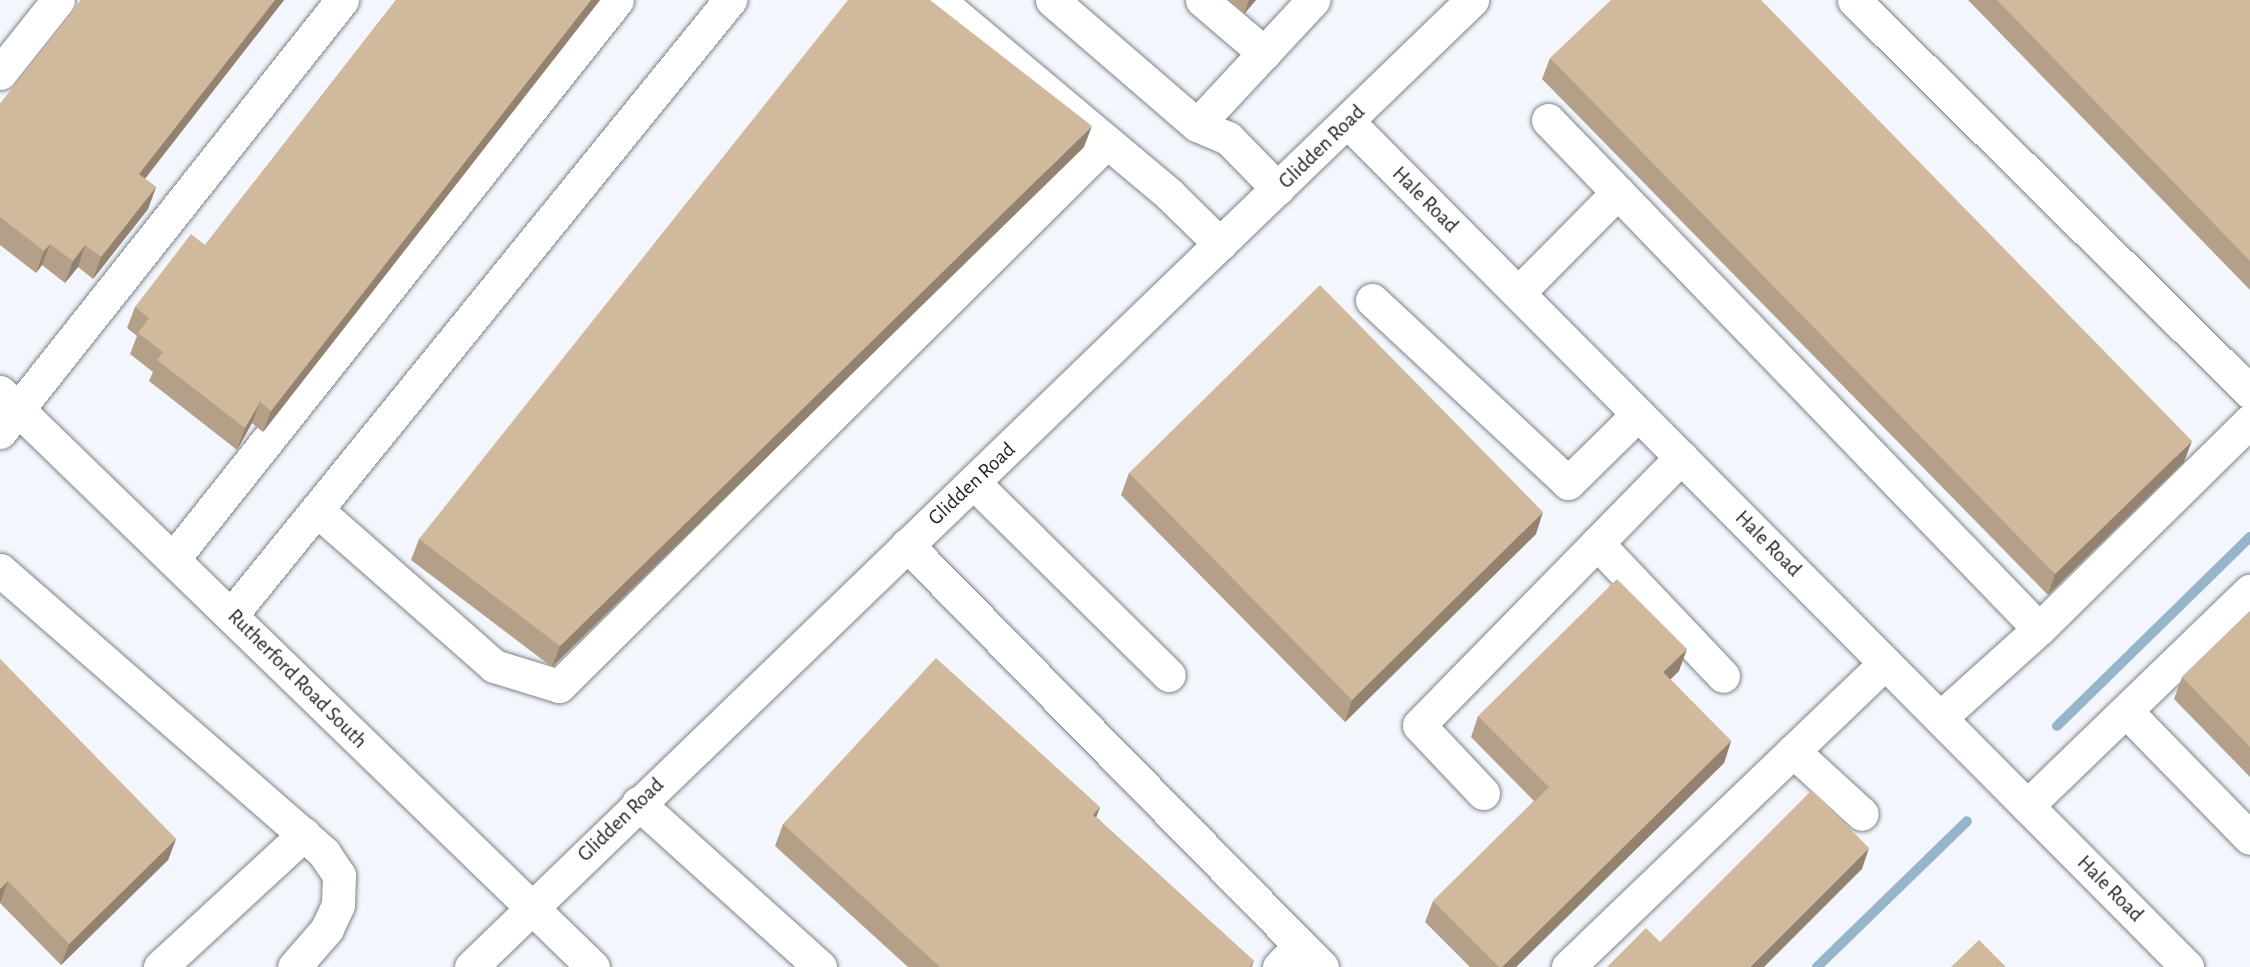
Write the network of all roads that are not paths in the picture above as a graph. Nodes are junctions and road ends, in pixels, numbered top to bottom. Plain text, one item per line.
1 (58, 0) edge
2 (342, 0) edge
3 (617, 0) edge
4 (730, 0) edge
5 (938, 0) edge
6 (1052, 0) edge
7 (1202, 0) edge
8 (1313, 0) edge
9 (1472, 0) edge
10 (1854, 0) edge
11 (1264, 53) junction
12 (0, 73) edge
13 (1548, 120) dead end
14 (1348, 122) junction
15 (1197, 125) junction
16 (1107, 142) junction
17 (1278, 189) junction
18 (1618, 192) junction
19 (1220, 244) junction
20 (1518, 293) junction
21 (1372, 300) dead end
22 (2250, 392) edge
23 (6, 412) edge
24 (1638, 414) junction
25 (2250, 422) edge
26 (1682, 457) junction
27 (975, 484) junction
28 (319, 512) junction
29 (1597, 543) junction
30 (908, 545) junction
31 (174, 558) junction
32 (0, 570) edge
33 (2250, 591) edge
34 (231, 614) junction
35 (2039, 629) junction
36 (1885, 663) junction
37 (1169, 675) dead end
38 (1723, 676) dead end
39 (2126, 711) junction
40 (1940, 718) junction
41 (1793, 751) junction
42 (1483, 793) dead end
43 (638, 804) junction
44 (2027, 806) junction
45 (1862, 814) dead end
46 (304, 834) junction
47 (2250, 838) edge
48 (530, 908) junction
49 (1301, 960) edge
50 (160, 967) edge
51 (294, 967) edge
52 (471, 967) edge
53 (593, 967) edge
54 (820, 967) edge
55 (1568, 967) edge
56 (2187, 967) edge

1 - 12 street
2 - 23 street
3 - 31 street
4 - 28 street
5 - 16 street
6 - 15 street
7 - 11 street
8 - 11 street
9 - 14 street, Glidden Road
10 - 22 street
11 - 15 street
13 - 18 street
14 - 17 street, Glidden Road
14 - 20 street, Hale Road
15 - 17 street
16 - 19 street
16 - 28 street
17 - 19 street, Glidden Road
18 - 20 street
18 - 35 street
19 - 27 street, Glidden Road
20 - 24 street, Hale Road
21 - 24 street
23 - 31 street, Rutherford Road South
24 - 26 street, Hale Road
25 - 35 street
26 - 29 street
26 - 36 street, Hale Road
27 - 30 street, Glidden Road
27 - 37 street
28 - 34 street
29 - 38 street
29 - 42 street
30 - 43 street, Glidden Road
30 - 49 street
31 - 34 street, Rutherford Road South
32 - 46 street
33 - 39 street
34 - 48 street, Rutherford Road South
35 - 40 street
36 - 40 street, Hale Road
36 - 41 street
39 - 44 street
39 - 47 street
40 - 44 street, Hale Road
41 - 45 street
41 - 55 street
43 - 48 street, Glidden Road
43 - 54 street
44 - 56 street, Hale Road
46 - 50 street
46 - 51 street
48 - 52 street, Glidden Road
48 - 53 street, Rutherford Road South

